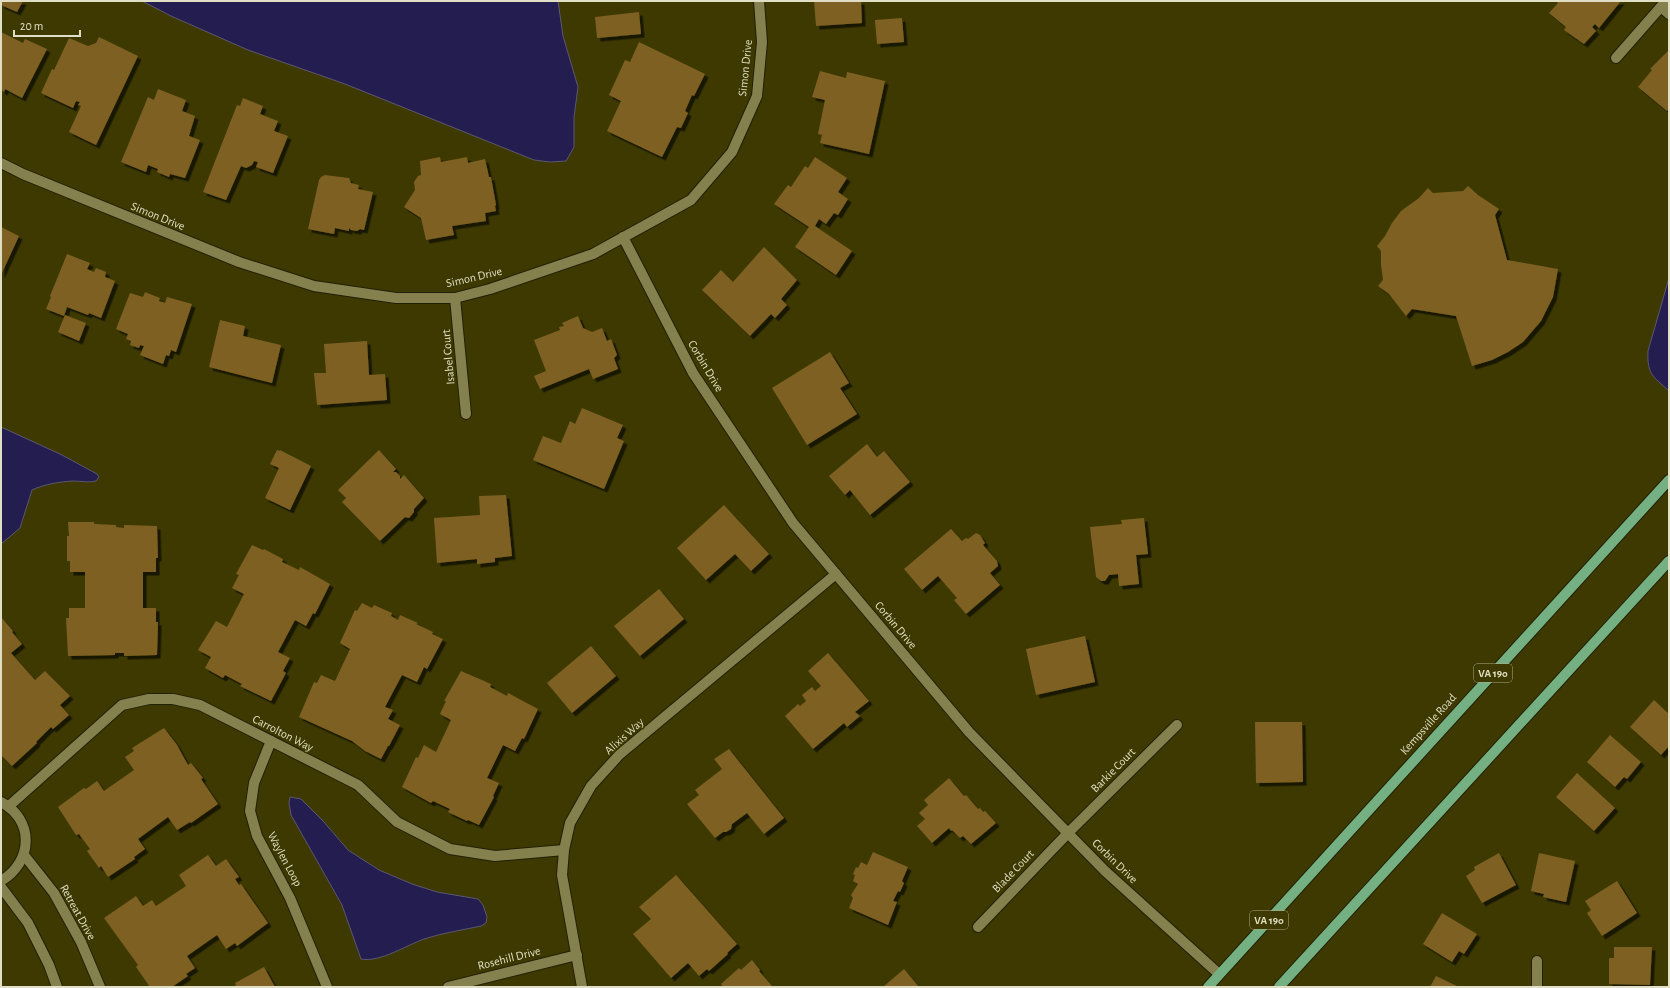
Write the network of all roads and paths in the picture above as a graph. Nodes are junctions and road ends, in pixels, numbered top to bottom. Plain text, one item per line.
1 (758, 1) edge
2 (1663, 4) edge
3 (1669, 14) edge
4 (1616, 58) dead end
5 (1, 164) edge
6 (623, 237) junction
7 (455, 298) junction
8 (466, 414) dead end
9 (1669, 480) edge
10 (1669, 561) edge
11 (836, 574) junction
12 (1177, 725) dead end
13 (271, 741) junction
14 (5, 804) edge
15 (1068, 833) junction
16 (564, 850) junction
17 (24, 855) junction
18 (1, 881) edge
19 (1, 886) edge
20 (978, 927) dead end
21 (577, 955) junction
22 (1537, 961) dead end
23 (1219, 974) junction
24 (57, 987) edge
25 (100, 987) edge
26 (327, 987) edge
27 (448, 987) edge
28 (582, 987) edge
29 (1208, 987) edge
30 (1279, 987) edge
31 (1537, 987) edge

1 - 6 street, Simon Drive
2 - 3 street
2 - 4 street
5 - 7 street, Simon Drive
6 - 7 street, Simon Drive
6 - 11 street, Corbin Drive
7 - 8 street, Isabel Court
9 - 23 main road, Kempsville Road / VA 190
10 - 30 main road
11 - 15 street, Corbin Drive
11 - 16 street, Alixis Way
12 - 15 street, Barkie Court
13 - 14 street, Carrolton Way
13 - 16 street, Carrolton Way
13 - 26 street, Waylen Loop
14 - 17 street
15 - 20 street, Blade Court
15 - 23 street, Corbin Drive
16 - 21 street, Alixis Way
17 - 18 street
17 - 25 street, Retreat Drive
19 - 24 street
21 - 27 street, Rosehill Drive
21 - 28 street, Alixis Way
22 - 31 street
23 - 29 main road, Kempsville Road / VA 190

